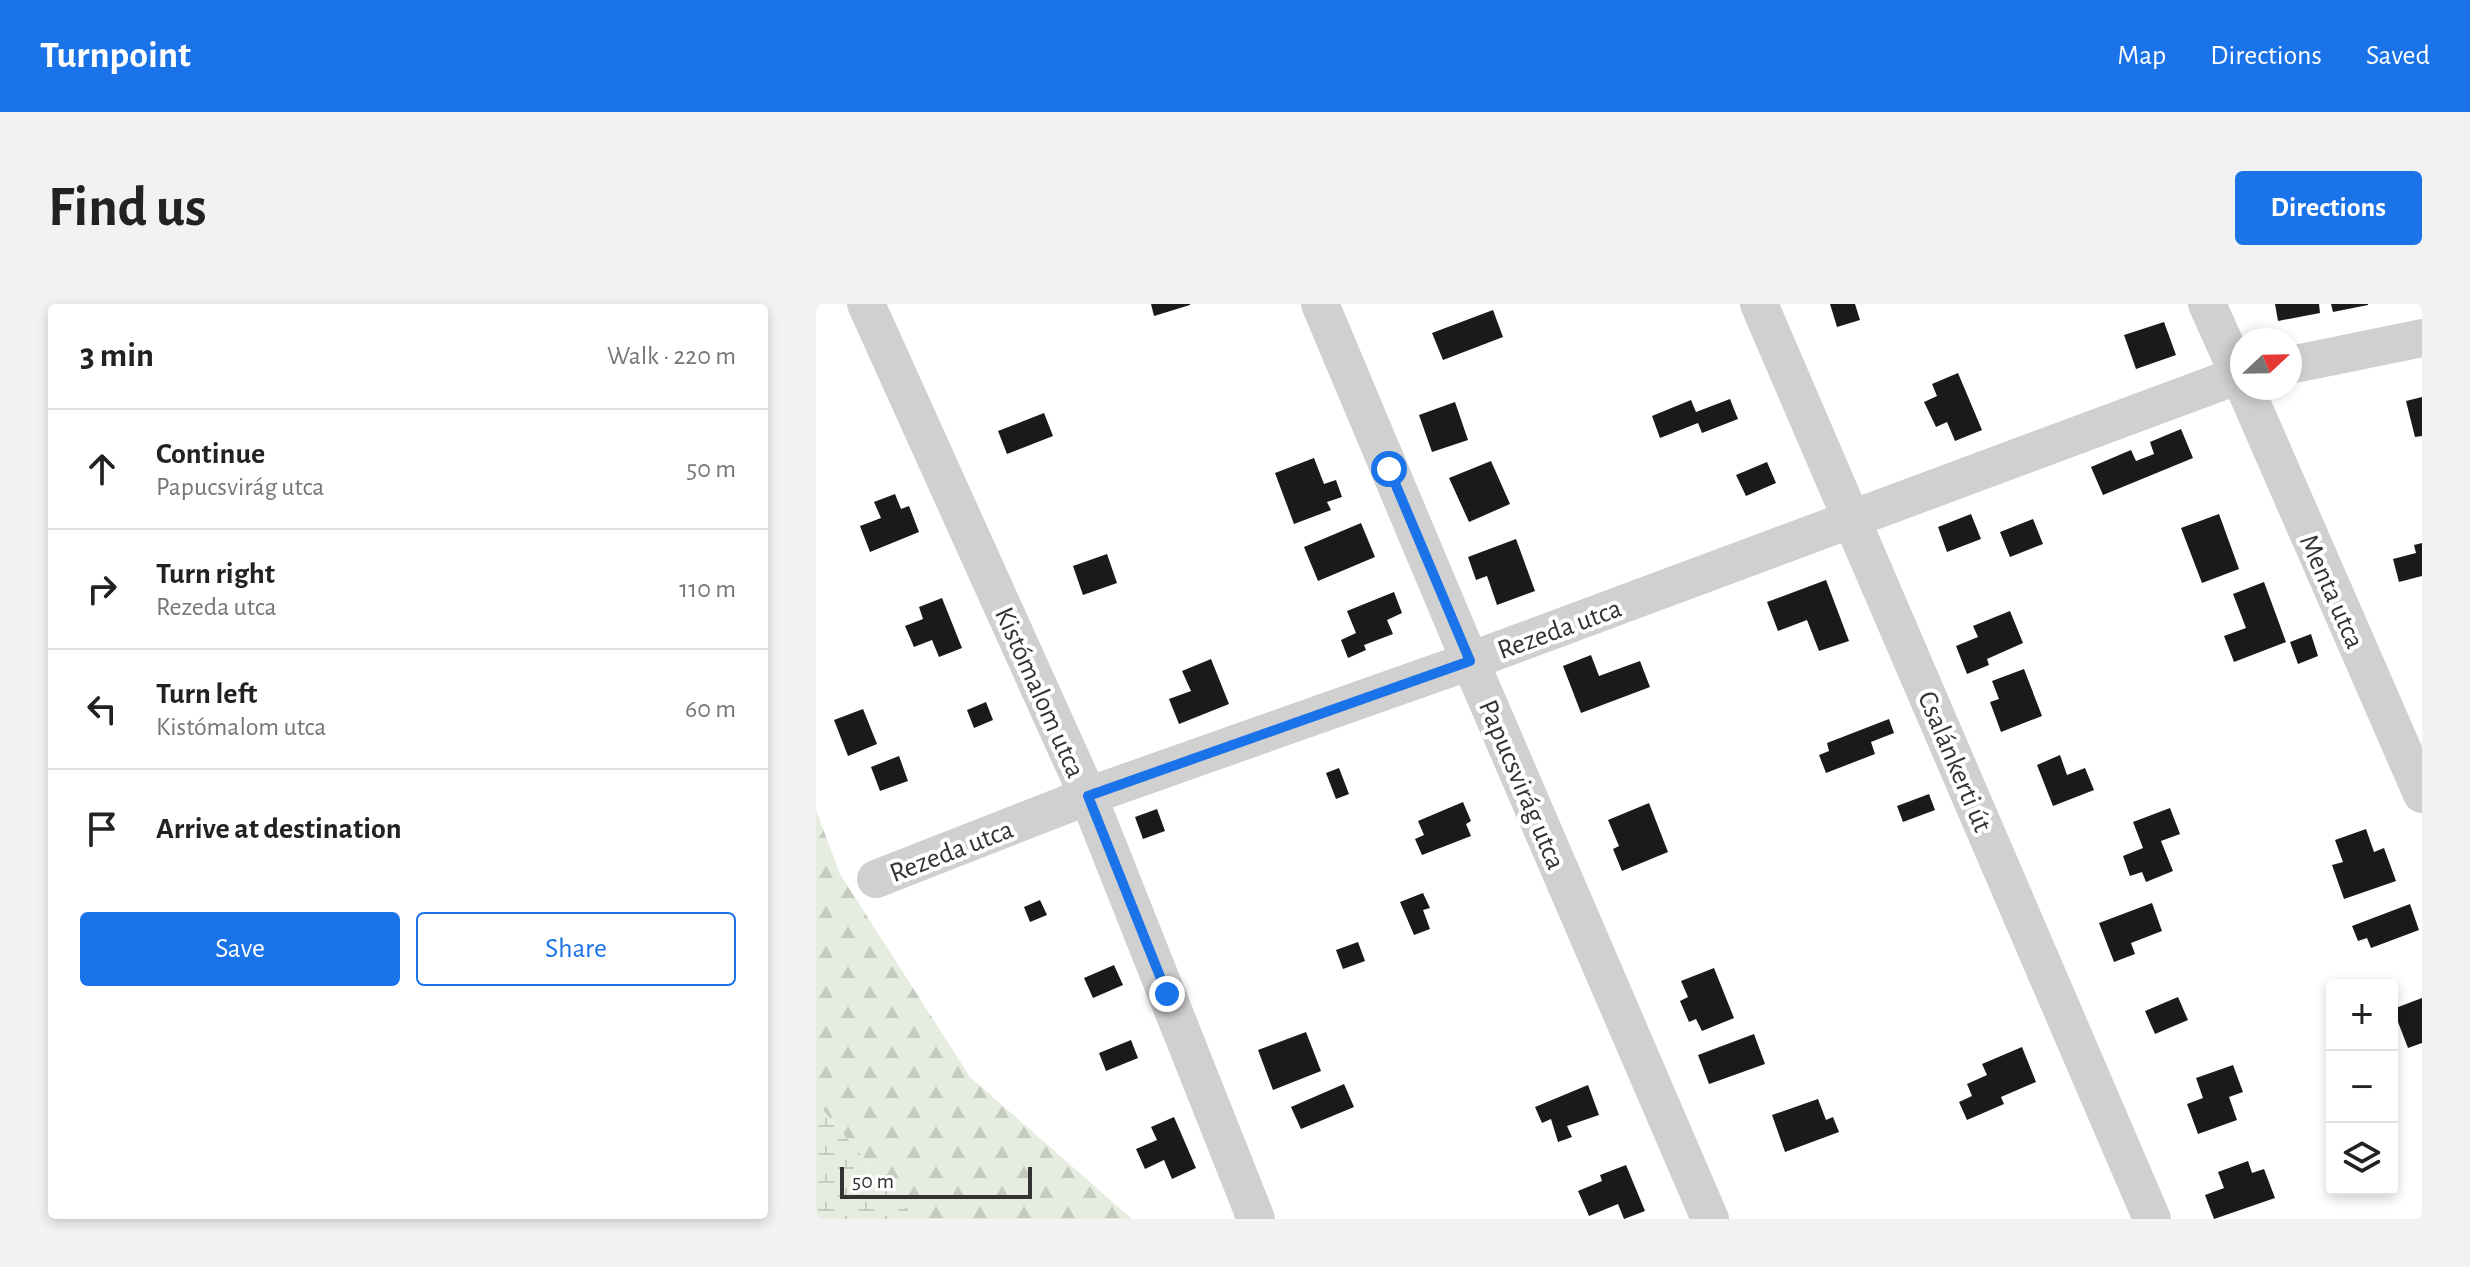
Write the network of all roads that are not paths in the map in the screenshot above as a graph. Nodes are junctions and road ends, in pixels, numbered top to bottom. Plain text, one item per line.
1 (866, 304) edge
2 (1320, 304) edge
3 (1759, 304) edge
4 (2207, 304) edge
5 (2422, 338) edge
6 (2230, 354) edge
7 (2302, 363) edge
8 (2230, 384) edge
9 (2251, 400) edge
10 (1853, 520) junction
11 (1470, 661) junction
12 (2422, 794) edge
13 (1088, 796) junction
14 (876, 879) dead end
15 (1256, 1219) edge
16 (1710, 1219) edge
17 (2152, 1219) edge

1 - 13 street, Kistómalom utca
2 - 11 street, Papucsvirág utca
3 - 10 street, Csalánkerti út
4 - 6 street, Menta utca
5 - 7 street
8 - 10 street, Rezeda utca
9 - 12 street, Menta utca
10 - 11 street, Rezeda utca
10 - 17 street, Csalánkerti út
11 - 13 street, Rezeda utca
11 - 16 street, Papucsvirág utca
13 - 14 street, Rezeda utca
13 - 15 street, Kistómalom utca

